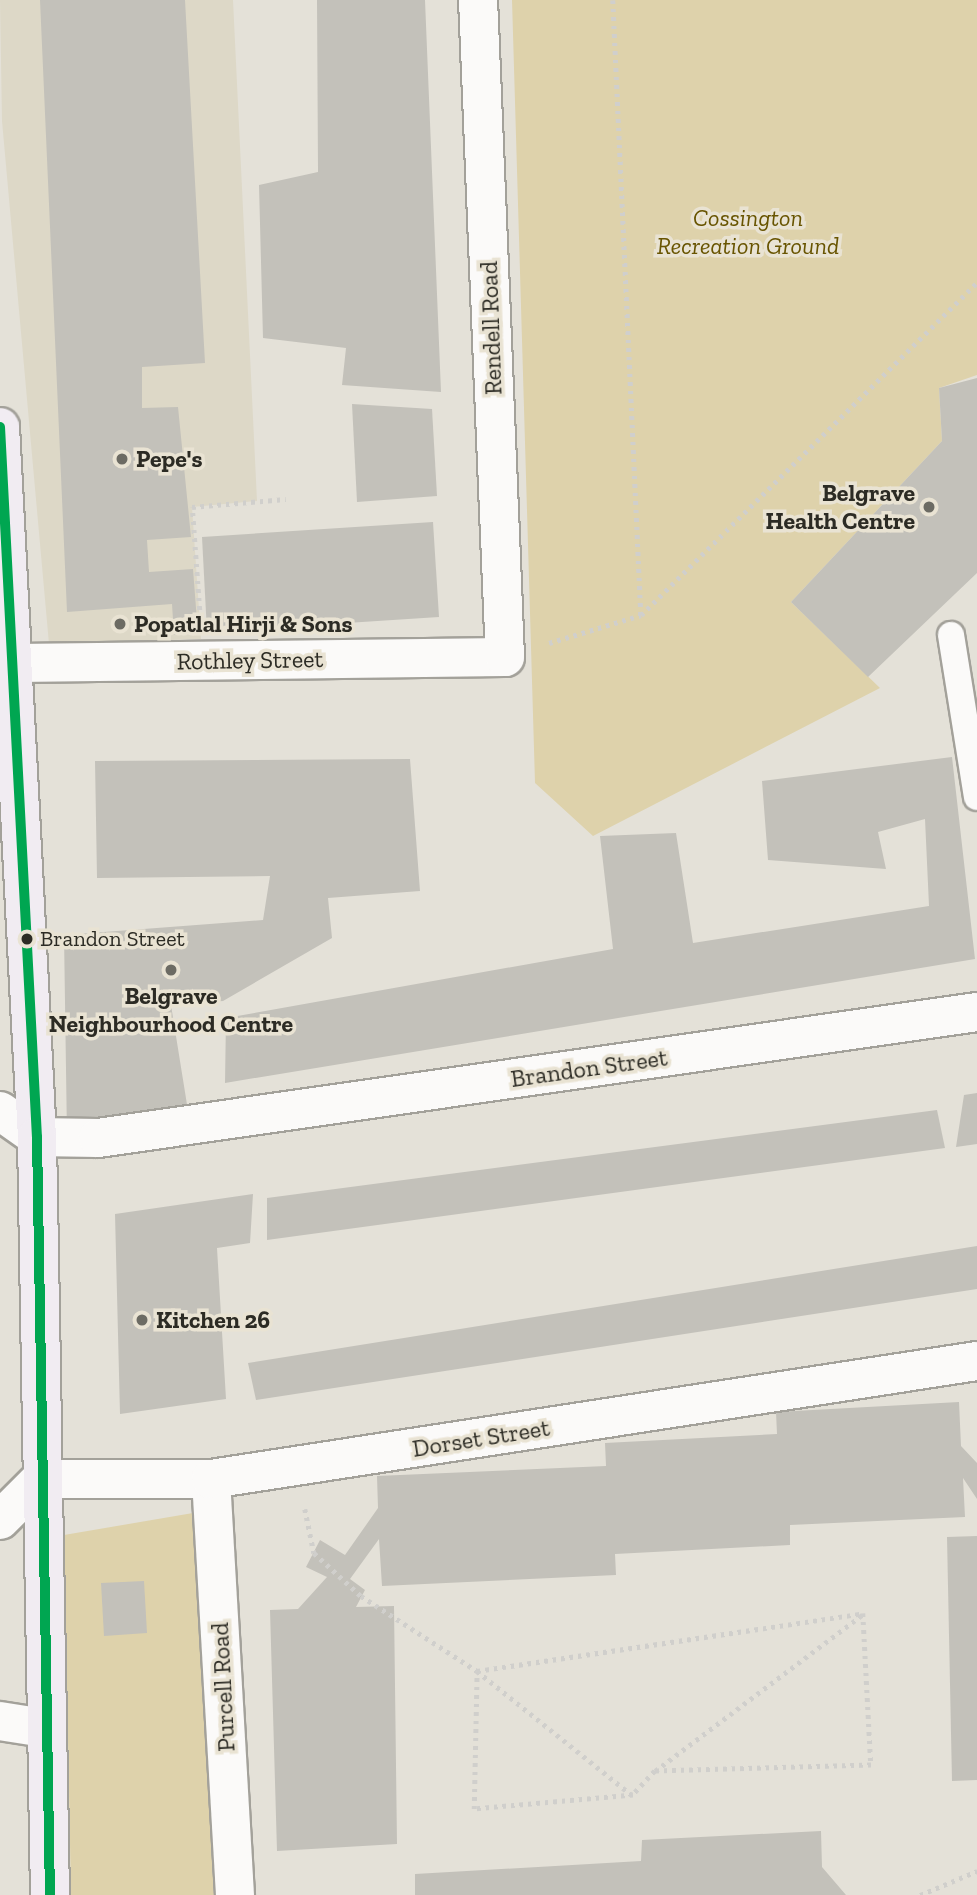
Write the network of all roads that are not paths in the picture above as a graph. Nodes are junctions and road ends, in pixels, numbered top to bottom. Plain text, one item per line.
1 (478, 0) edge
2 (0, 427) edge
3 (951, 635) dead end
4 (8, 657) edge
5 (505, 657) joint
6 (977, 797) edge
7 (977, 1012) edge
8 (0, 1111) edge
9 (37, 1137) junction
10 (977, 1361) edge
11 (41, 1479) junction
12 (211, 1479) junction
13 (0, 1520) edge
14 (0, 1721) edge
15 (44, 1728) junction
16 (50, 1895) edge
17 (235, 1895) edge

1 - 5 street, Rendell Road
2 - 4 main road
3 - 6 lane
4 - 5 street, Rothley Street
4 - 9 main road
7 - 9 street, Brandon Street
8 - 9 street
9 - 11 main road
10 - 12 street, Dorset Street
11 - 12 street, Dorset Street
11 - 13 street
11 - 15 main road
12 - 17 street, Purcell Road
14 - 15 street
15 - 16 main road

